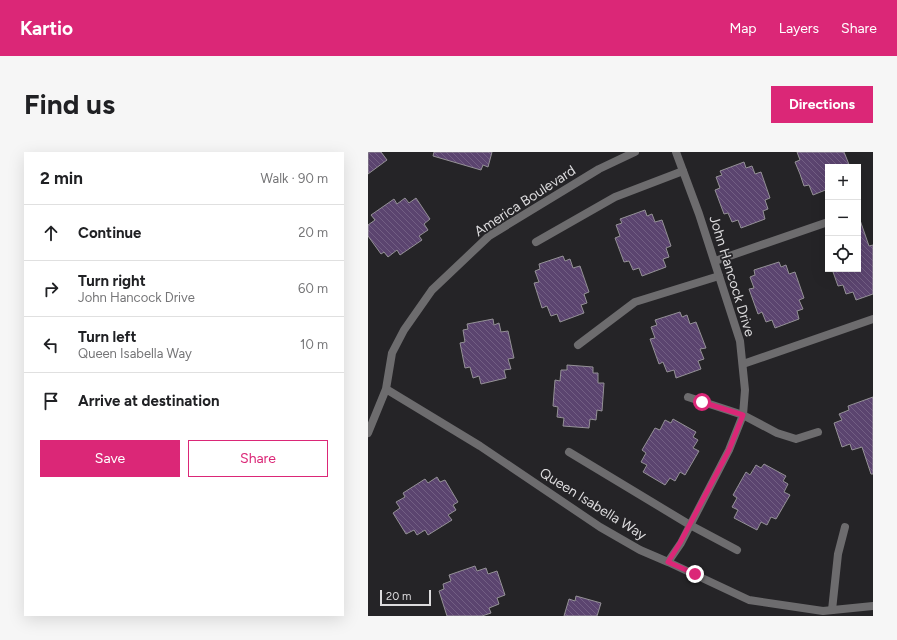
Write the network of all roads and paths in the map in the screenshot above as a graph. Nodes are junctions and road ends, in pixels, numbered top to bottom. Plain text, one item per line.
1 (635, 152) edge
2 (676, 152) edge
3 (683, 171) junction
4 (825, 223) edge
5 (536, 242) dead end
6 (714, 260) junction
7 (720, 276) junction
8 (873, 319) edge
9 (578, 345) dead end
10 (742, 364) junction
11 (386, 389) junction
12 (688, 397) dead end
13 (743, 415) junction
14 (818, 432) dead end
15 (368, 433) edge
16 (569, 452) dead end
17 (690, 525) junction
18 (845, 527) dead end
19 (737, 550) dead end
20 (668, 562) junction
21 (873, 606) edge
22 (832, 610) junction
23 (822, 614) edge

1 - 11 street, America Boulevard
2 - 3 street, John Hancock Drive
3 - 5 street
3 - 6 street, John Hancock Drive
4 - 6 street
6 - 7 street, John Hancock Drive
7 - 9 street
7 - 10 street, John Hancock Drive
8 - 10 street
10 - 13 street, John Hancock Drive
11 - 15 street, America Boulevard
11 - 20 street, Queen Isabella Way
12 - 13 street
13 - 14 street
13 - 17 street, John Hancock Drive
16 - 17 street
17 - 19 street
17 - 20 street, John Hancock Drive
18 - 22 street
20 - 23 street, Queen Isabella Way
21 - 22 street, Queen Isabella Way
22 - 23 street, Queen Isabella Way

